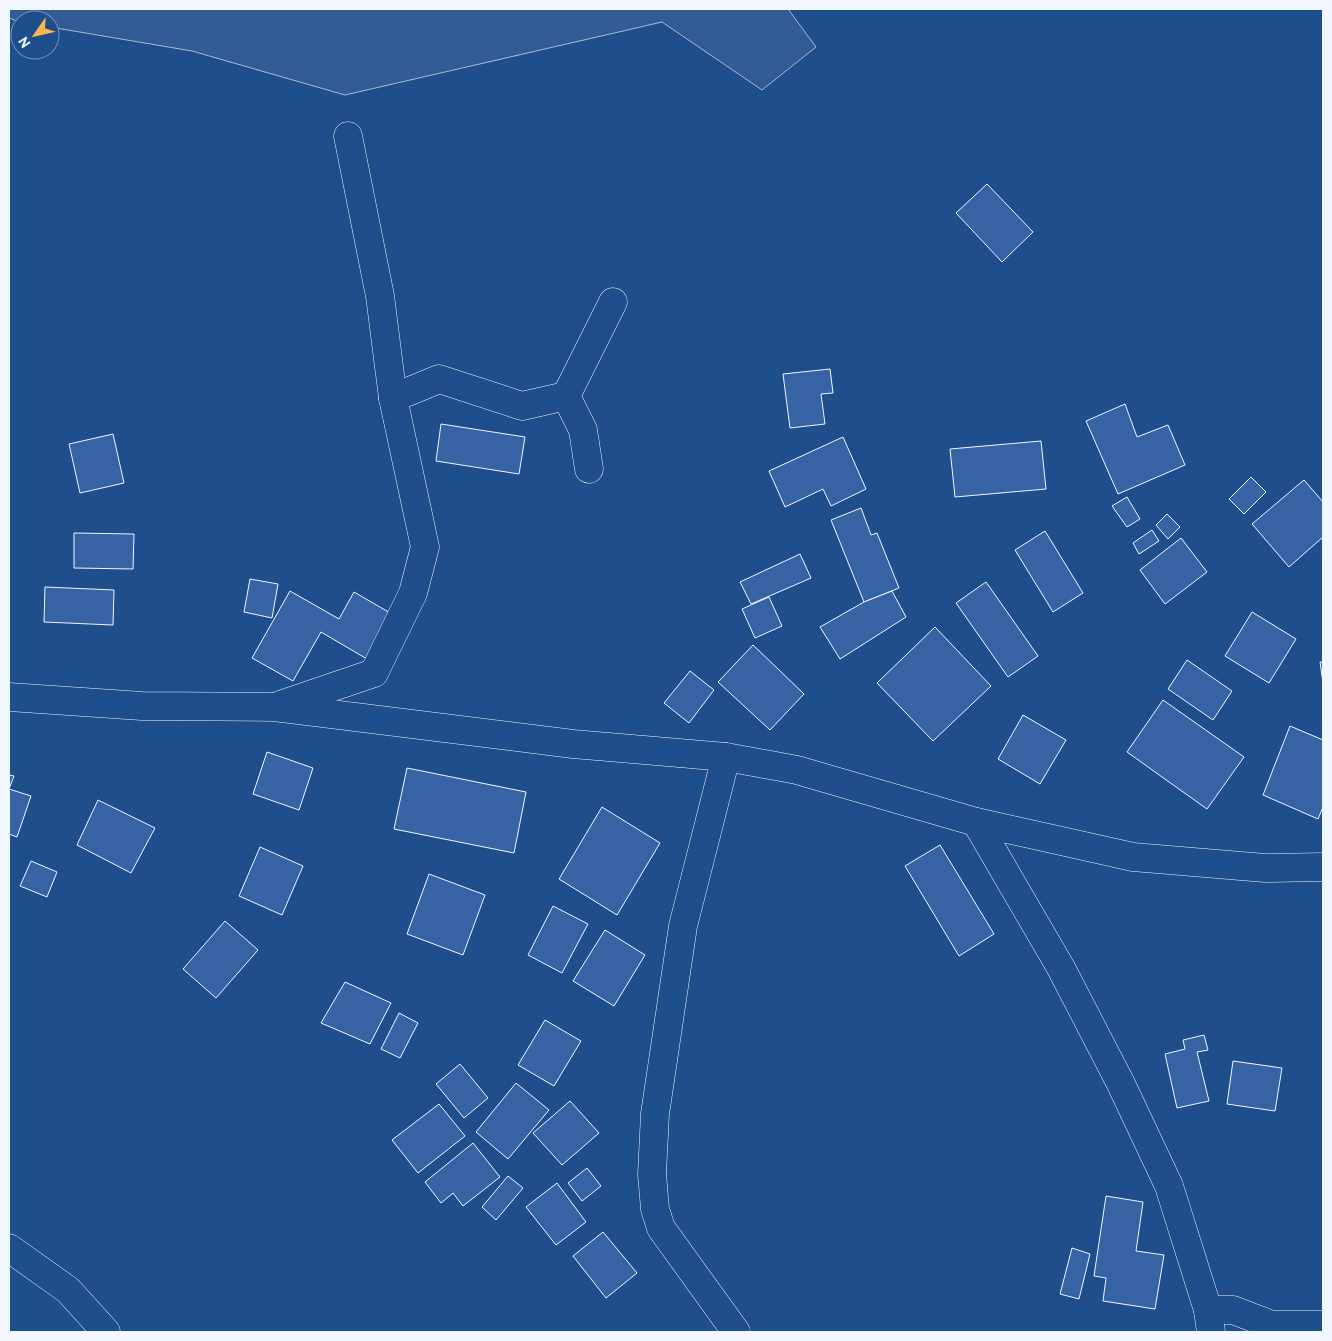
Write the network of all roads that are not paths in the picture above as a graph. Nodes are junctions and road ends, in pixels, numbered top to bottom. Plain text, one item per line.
1 (348, 136) dead end
2 (613, 302) dead end
3 (566, 396) junction
4 (393, 398) junction
5 (590, 470) dead end
6 (9, 697) edge
7 (274, 708) junction
8 (726, 757) junction
9 (976, 822) junction
10 (1323, 867) edge
11 (9, 1248) edge
12 (1210, 1321) edge
13 (1323, 1325) edge
14 (106, 1332) edge
15 (736, 1332) edge

1 - 4 street
2 - 3 street
3 - 4 street
3 - 5 street
4 - 7 street
6 - 7 street
7 - 8 street
8 - 9 street
8 - 15 street
9 - 10 street
9 - 12 street
11 - 14 street
12 - 13 street

